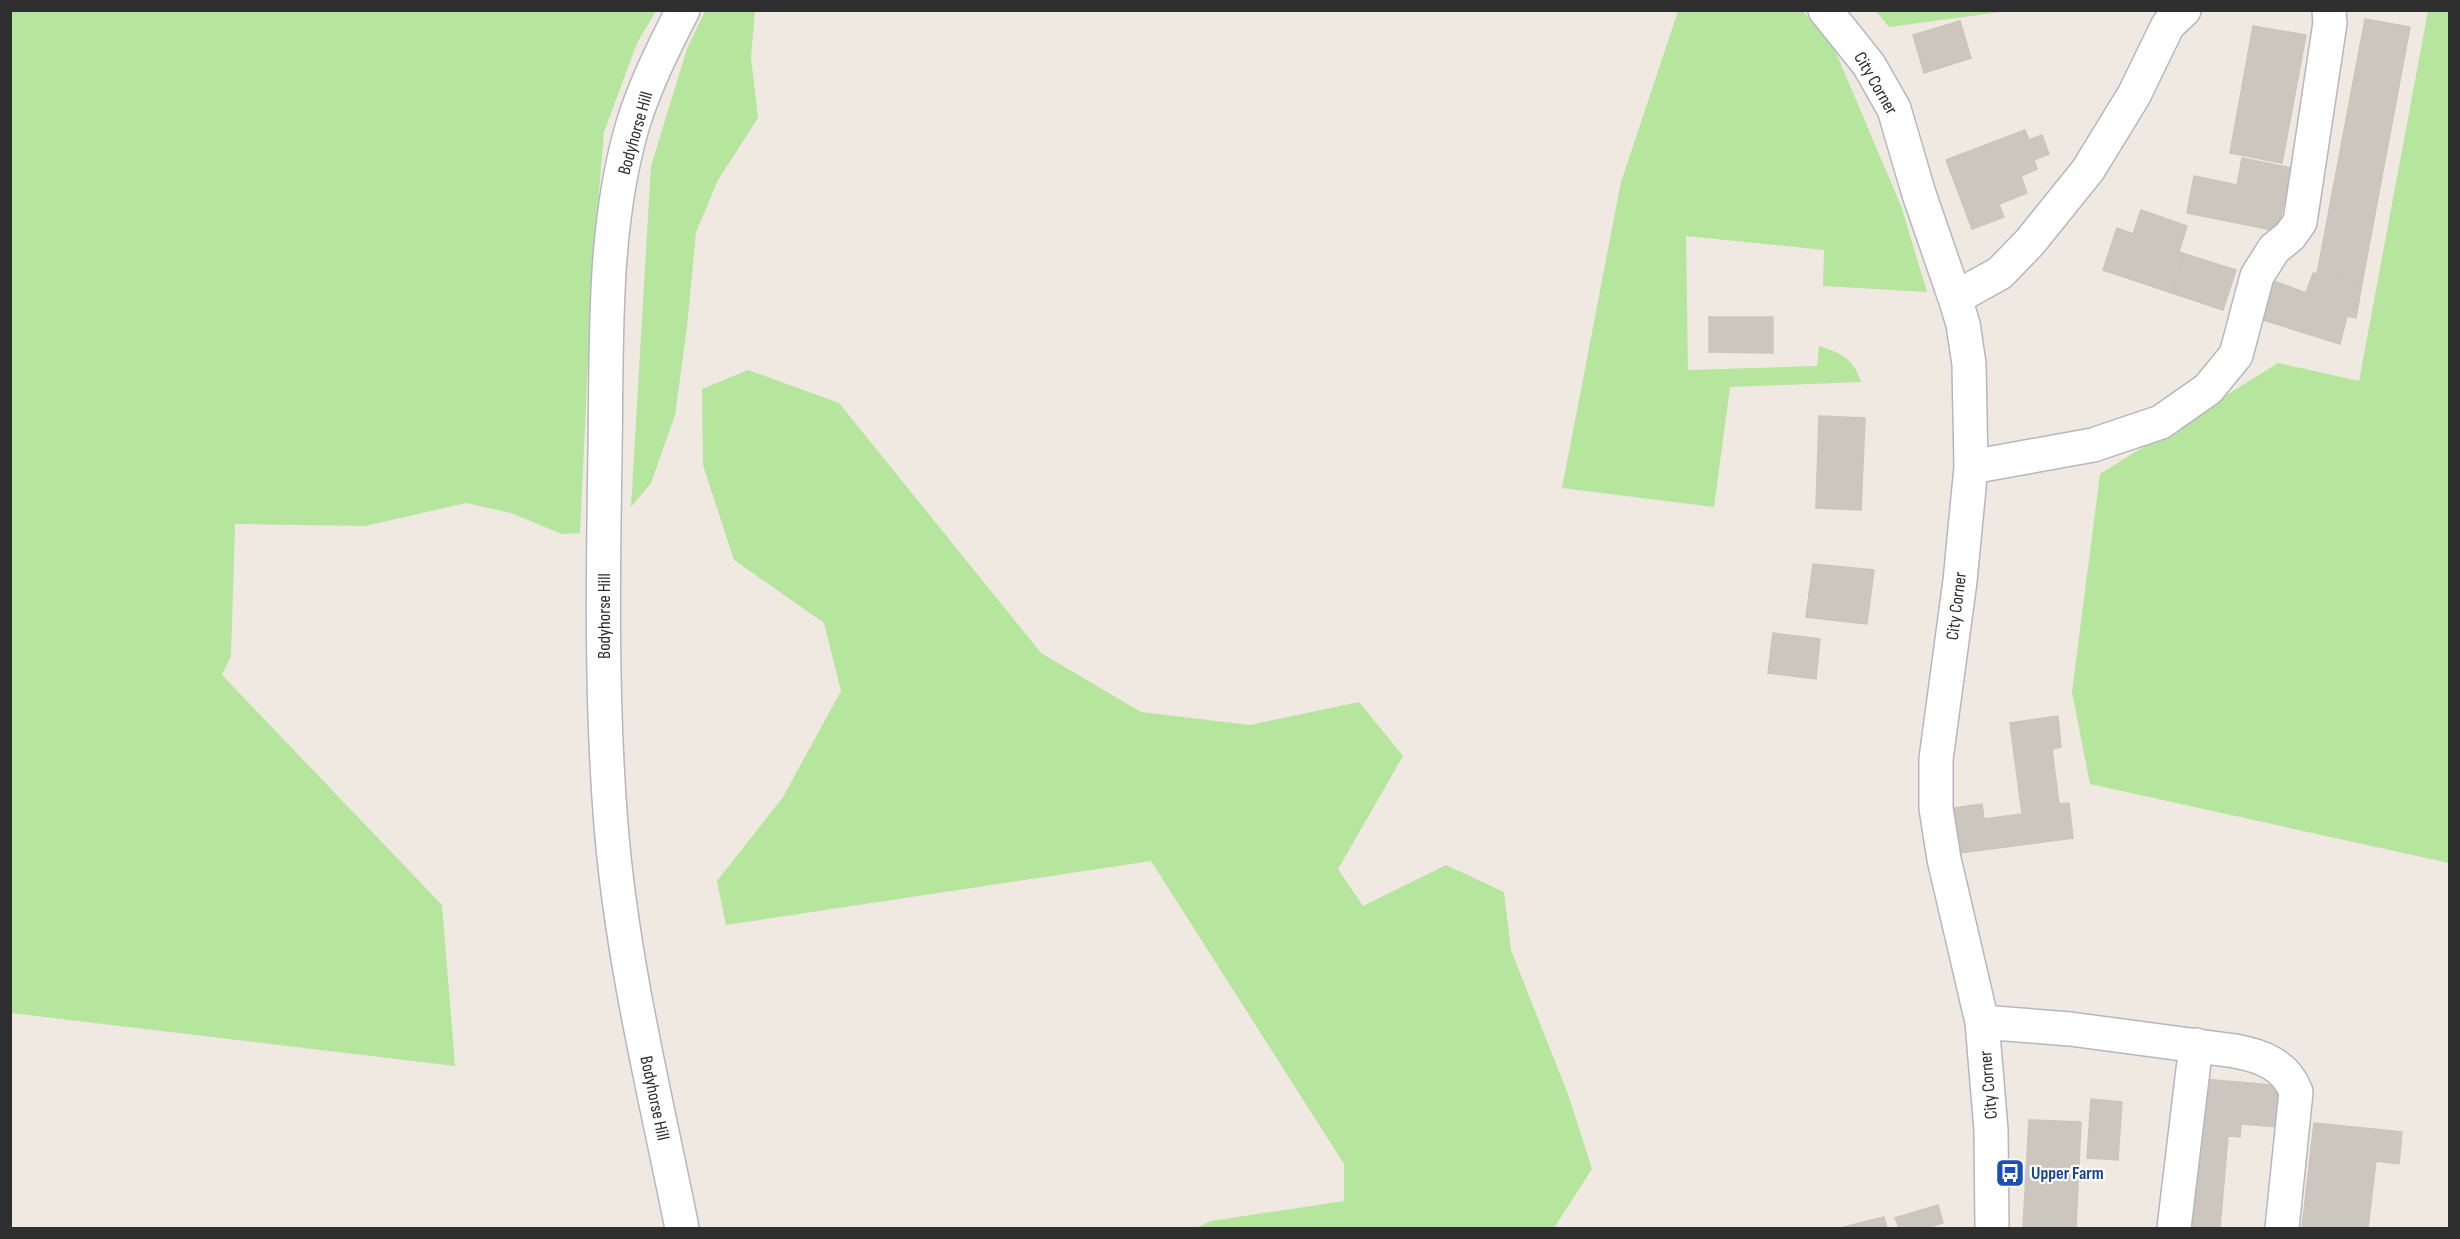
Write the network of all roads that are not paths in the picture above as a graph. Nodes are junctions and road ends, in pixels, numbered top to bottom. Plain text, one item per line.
1 (683, 10) edge
2 (1825, 10) edge
3 (2184, 10) edge
4 (2330, 10) edge
5 (1955, 298) junction
6 (1971, 467) junction
7 (1982, 1022) junction
8 (2196, 1045) junction
9 (682, 1228) edge
10 (1992, 1228) edge
11 (2174, 1228) edge
12 (2282, 1228) edge

1 - 9 street, Bodyhorse Hill
2 - 5 street, City Corner
3 - 5 street
4 - 6 street
5 - 6 street, City Corner
6 - 7 street, City Corner
7 - 8 street
7 - 10 street, City Corner
8 - 11 street
8 - 12 street

